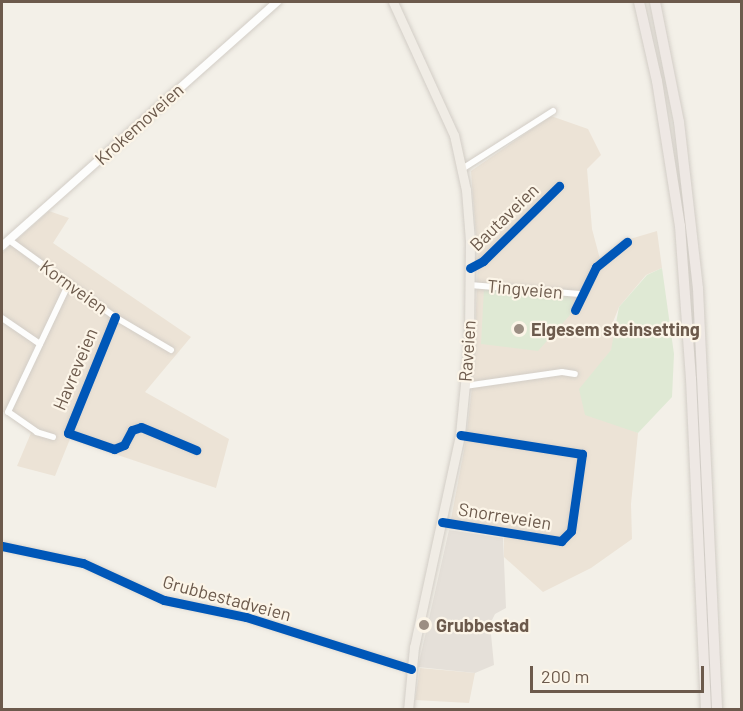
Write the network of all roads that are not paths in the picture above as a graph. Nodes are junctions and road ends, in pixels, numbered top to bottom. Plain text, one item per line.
1 (277, 2) edge
2 (393, 2) edge
3 (639, 2) edge
4 (655, 2) edge
5 (553, 111) dead end
6 (462, 169) junction
7 (559, 186) dead end
8 (9, 240) junction
9 (627, 242) dead end
10 (2, 246) edge
11 (470, 268) junction
12 (68, 285) junction
13 (470, 285) junction
14 (580, 294) junction
15 (575, 310) dead end
16 (115, 317) junction
17 (2, 318) edge
18 (40, 344) junction
19 (171, 350) dead end
20 (574, 374) dead end
21 (465, 386) junction
22 (2, 407) edge
23 (8, 412) junction
24 (460, 435) junction
25 (53, 437) dead end
26 (196, 450) dead end
27 (442, 522) junction
28 (2, 546) edge
29 (411, 669) junction
30 (408, 710) edge
31 (706, 710) edge
32 (717, 710) edge

1 - 8 main road, Krokemoveien
2 - 6 main road, Raveien
3 - 31 highway
4 - 32 highway
5 - 6 street
6 - 11 main road, Raveien
7 - 11 street, Bautaveien
8 - 10 main road, Krokemoveien
8 - 12 street, Kornveien
9 - 14 street, Tingveien
11 - 13 main road, Raveien
12 - 16 street, Kornveien
12 - 18 street
13 - 14 street, Tingveien
13 - 21 main road, Raveien
14 - 15 street, Tingveien
16 - 19 street, Kornveien
16 - 26 street, Havreveien
17 - 18 street
18 - 23 street
20 - 21 street
21 - 24 main road, Raveien
22 - 23 street
23 - 25 street
24 - 27 main road, Raveien
24 - 27 street, Snorreveien
27 - 29 main road, Raveien
28 - 29 street, Grubbestadveien
29 - 30 main road, Raveien

